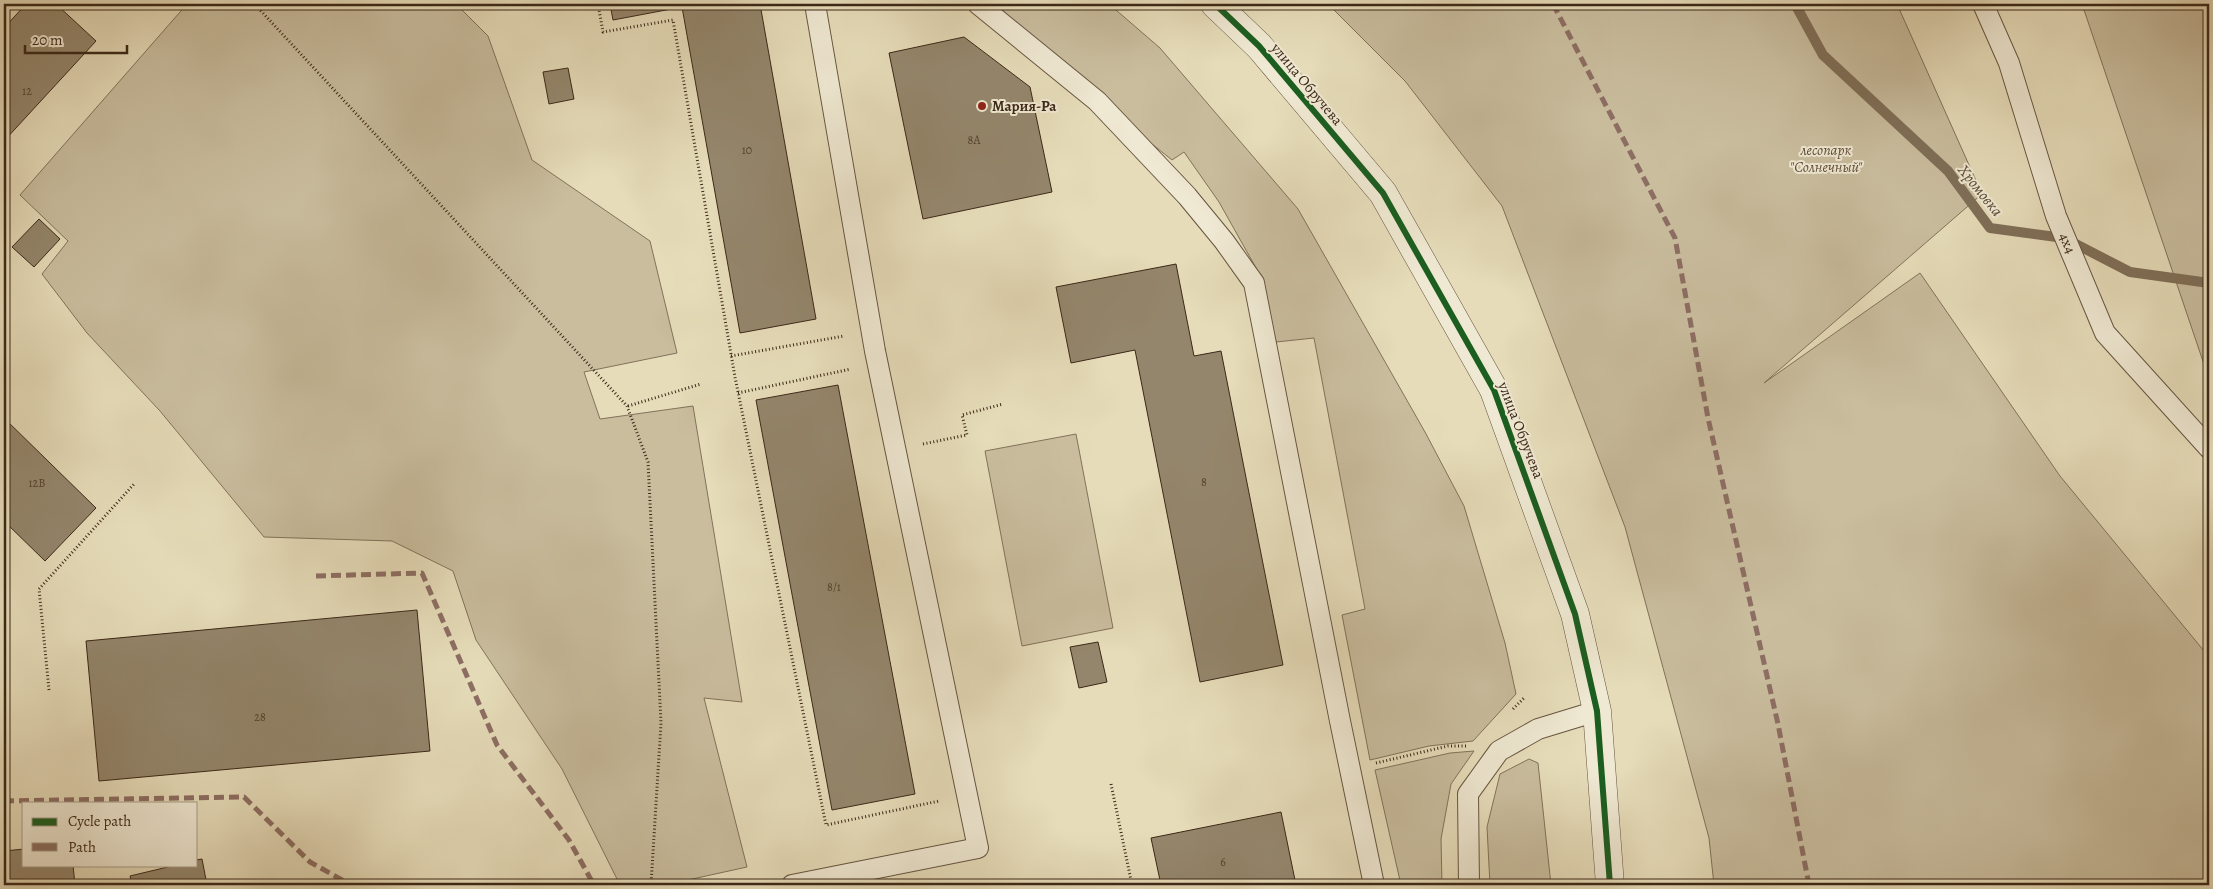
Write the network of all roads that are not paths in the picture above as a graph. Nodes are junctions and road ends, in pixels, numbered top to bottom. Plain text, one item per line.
1 (815, 4) edge
2 (978, 4) edge
3 (1215, 4) edge
4 (1983, 4) edge
5 (2209, 448) edge
6 (1597, 710) junction
7 (792, 885) edge
8 (1374, 885) edge
9 (1469, 885) edge
10 (1610, 885) edge

1 - 7 lane
2 - 8 lane
3 - 6 street, улица Обручева
4 - 5 lane, 4x4
6 - 9 lane
6 - 10 street, улица Обручева

